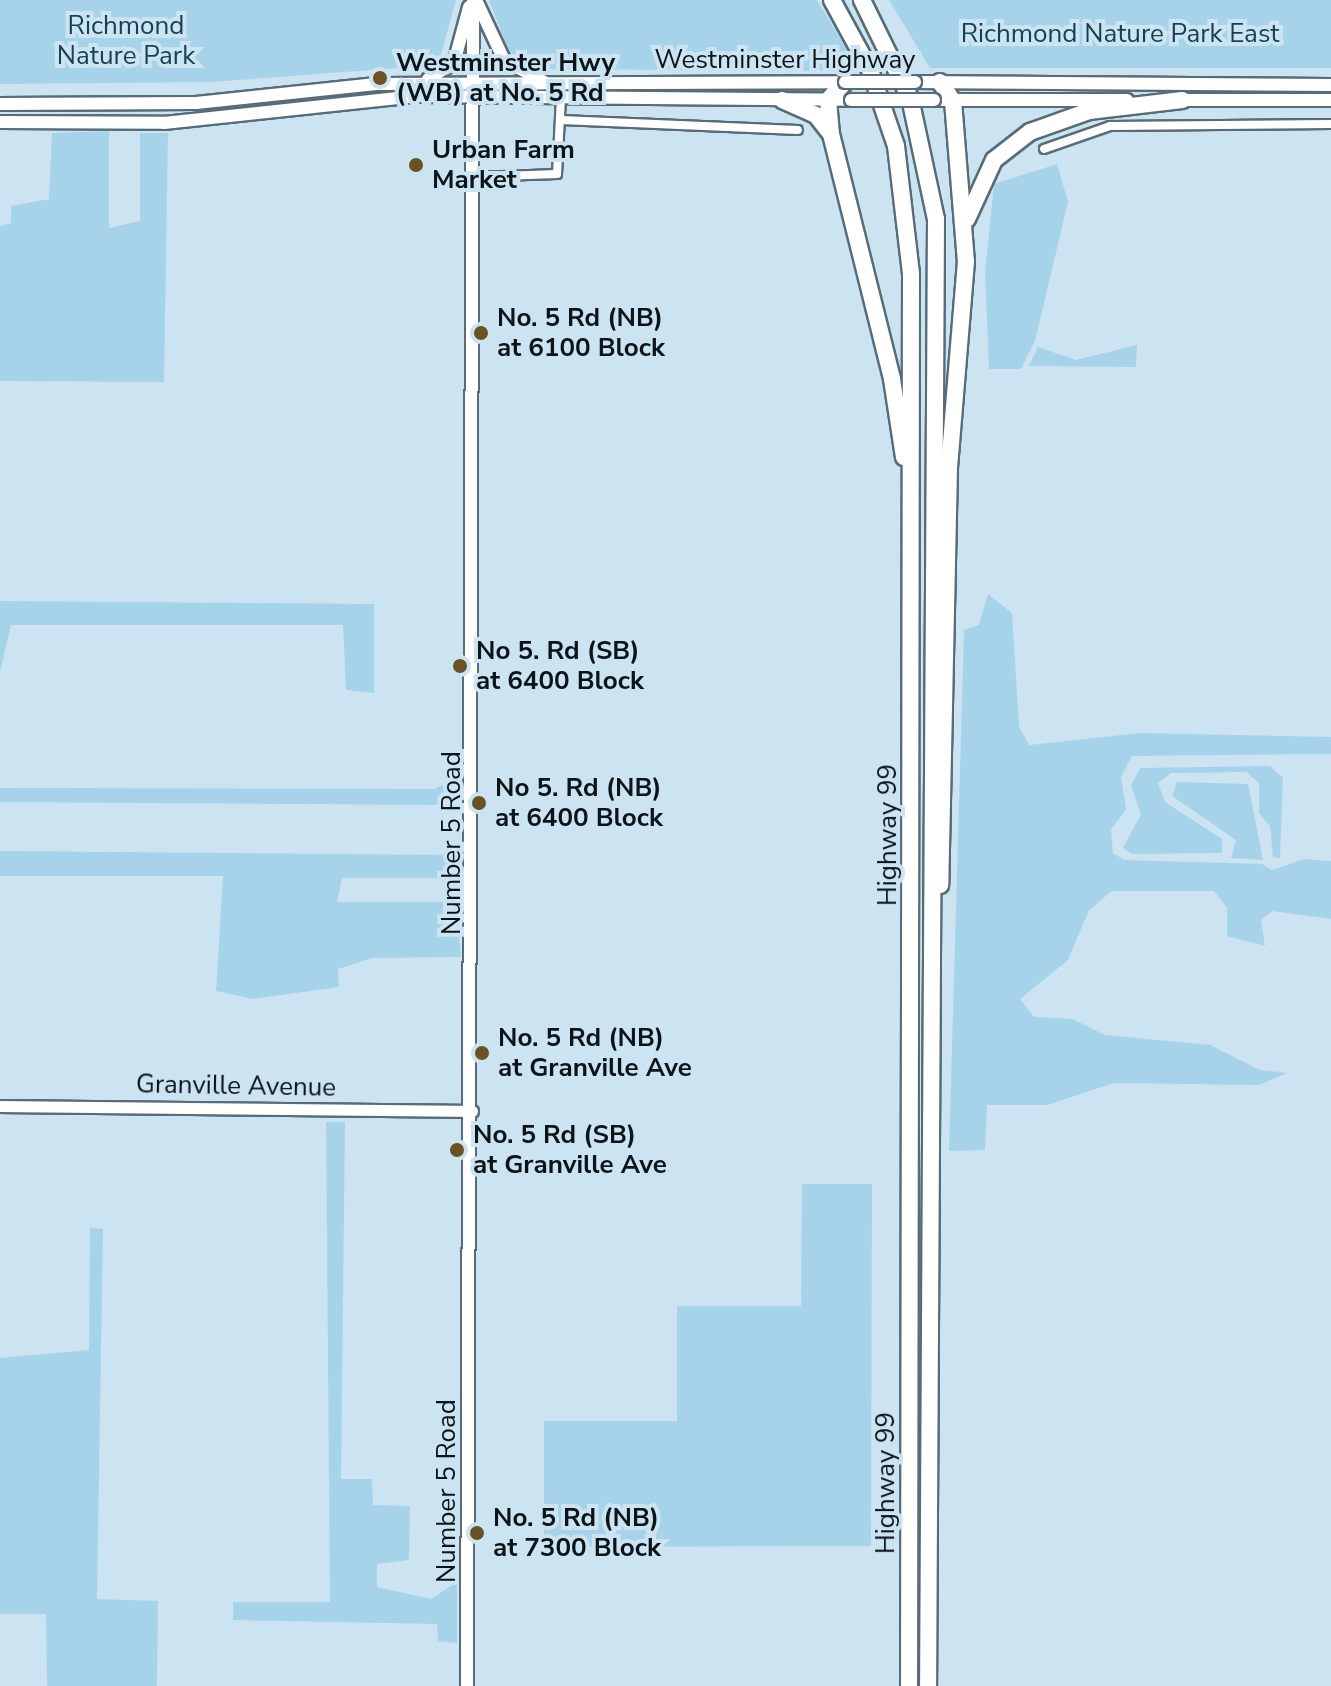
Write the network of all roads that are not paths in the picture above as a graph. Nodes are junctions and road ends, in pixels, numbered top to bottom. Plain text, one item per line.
1 (473, 0) edge
2 (832, 0) edge
3 (862, 0) edge
4 (845, 82) junction
5 (933, 82) junction
6 (546, 83) junction
7 (418, 84) junction
8 (1331, 85) edge
9 (474, 90) junction
10 (561, 97) junction
11 (782, 100) junction
12 (828, 100) junction
13 (1182, 100) junction
14 (1331, 100) edge
15 (953, 101) junction
16 (0, 104) edge
17 (561, 120) junction
18 (0, 122) edge
19 (1331, 124) edge
20 (798, 130) dead end
21 (831, 134) junction
22 (1044, 149) dead end
23 (474, 177) junction
24 (965, 228) junction
25 (912, 489) junction
26 (931, 958) junction
27 (0, 1106) edge
28 (472, 1111) junction
29 (467, 1686) edge
30 (909, 1686) edge
31 (928, 1686) edge

1 - 6 main road
1 - 7 main road
1 - 9 main road, Number 5 Road
2 - 25 highway, Highway 99
3 - 26 highway, Highway 99
4 - 5 main road, Westminster Highway, bridge
4 - 6 main road, Westminster Highway
4 - 12 highway
5 - 8 main road, Westminster Highway
5 - 15 highway
6 - 9 main road, Westminster Highway
7 - 9 main road, Westminster Highway
7 - 16 main road, Westminster Highway
9 - 10 main road, Westminster Highway
9 - 18 main road, Westminster Highway
9 - 23 main road, Number 5 Road
10 - 11 main road, Westminster Highway
10 - 17 street
11 - 12 main road, Westminster Highway
11 - 21 highway
12 - 15 main road, Westminster Highway, bridge
12 - 21 highway
13 - 14 main road, Westminster Highway
13 - 15 main road, Westminster Highway
13 - 24 highway
15 - 24 highway
17 - 20 street
17 - 23 street
19 - 22 street
21 - 25 highway
23 - 28 main road, Number 5 Road
24 - 26 highway
25 - 30 highway, Highway 99
26 - 31 highway, Highway 99
27 - 28 street, Granville Avenue
28 - 29 main road, Number 5 Road

